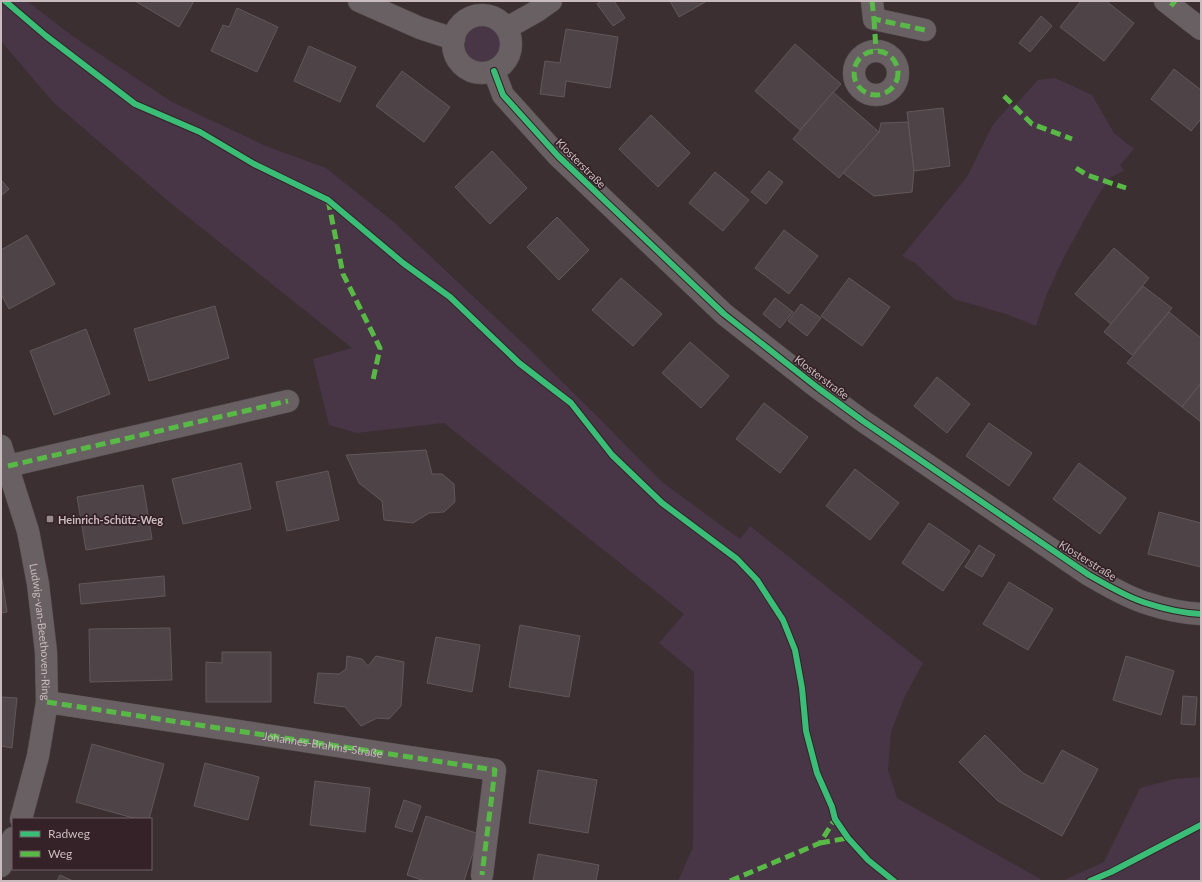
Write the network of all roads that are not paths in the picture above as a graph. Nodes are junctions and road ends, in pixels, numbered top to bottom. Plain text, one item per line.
1 (359, 1) edge
2 (551, 1) edge
3 (1165, 1) edge
4 (873, 10) edge
5 (506, 28) junction
6 (1201, 29) edge
7 (925, 30) dead end
8 (454, 39) junction
9 (876, 50) dead end
10 (494, 71) junction
11 (288, 401) dead end
12 (1, 446) edge
13 (8, 466) junction
14 (1201, 614) edge
15 (47, 702) junction
16 (21, 818) edge
17 (12, 840) edge
18 (1, 866) edge
19 (482, 875) dead end

1 - 8 street
2 - 5 street
3 - 6 street
4 - 7 street
4 - 9 street
5 - 8 street
5 - 10 street
8 - 10 street
10 - 14 street, Klosterstraße
11 - 13 street
12 - 13 street, Ludwig-van-Beethoven-Ring
13 - 15 street, Ludwig-van-Beethoven-Ring
15 - 16 street, Ludwig-van-Beethoven-Ring
15 - 19 street, Johannes-Brahms-Straße
17 - 18 street

